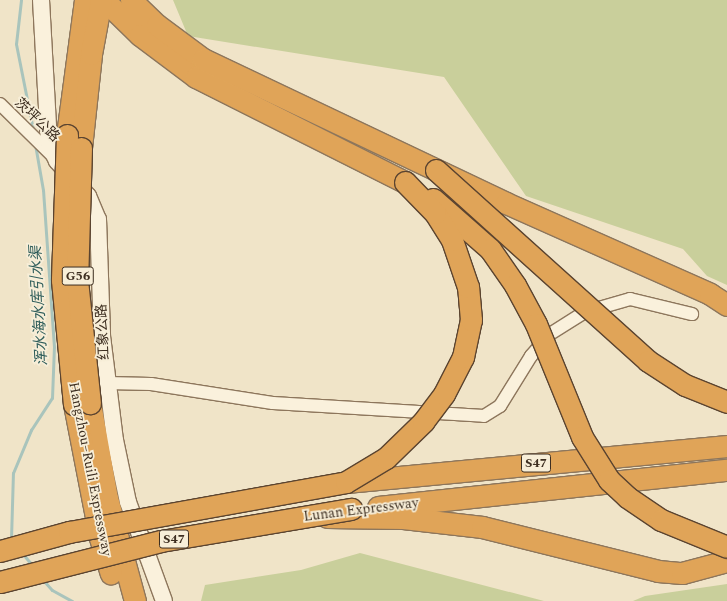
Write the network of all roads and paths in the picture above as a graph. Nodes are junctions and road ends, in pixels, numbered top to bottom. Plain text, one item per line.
1 (42, 0) edge
2 (85, 0) edge
3 (101, 0) edge
4 (104, 0) edge
5 (131, 0) edge
6 (199, 68) junction
7 (0, 104) edge
8 (74, 141) junction
9 (54, 156) junction
10 (436, 170) junction
11 (405, 182) junction
12 (727, 305) edge
13 (692, 314) dead end
14 (107, 383) junction
15 (727, 402) edge
16 (82, 404) junction
17 (727, 446) edge
18 (727, 470) edge
19 (346, 482) junction
20 (310, 516) junction
21 (727, 546) edge
22 (0, 551) edge
23 (727, 561) edge
24 (0, 582) edge
25 (120, 601) edge
26 (134, 601) edge
27 (164, 601) edge

1 - 9 main road, 红象公路
2 - 8 highway, Hangzhou–Ruili Expressway / G56
3 - 8 highway, Hangzhou–Ruili Expressway / G56
4 - 6 highway
5 - 6 highway
6 - 10 highway
6 - 11 highway
7 - 9 street, 茨坪公路
8 - 16 highway, Hangzhou–Ruili Expressway / G56, bridge
9 - 14 main road, 红象公路
10 - 12 highway
10 - 15 highway, bridge
11 - 19 highway, bridge
11 - 21 highway, bridge
13 - 14 street
14 - 27 main road, 红象公路
16 - 25 highway, Hangzhou–Ruili Expressway / G56
16 - 26 highway, Hangzhou–Ruili Expressway / G56
17 - 19 highway, Lunan Expressway / S47
18 - 20 highway, Lunan Expressway / S47, bridge
19 - 22 highway, Lunan Expressway / S47, bridge
20 - 23 highway
20 - 24 highway, Lunan Expressway / S47, bridge

